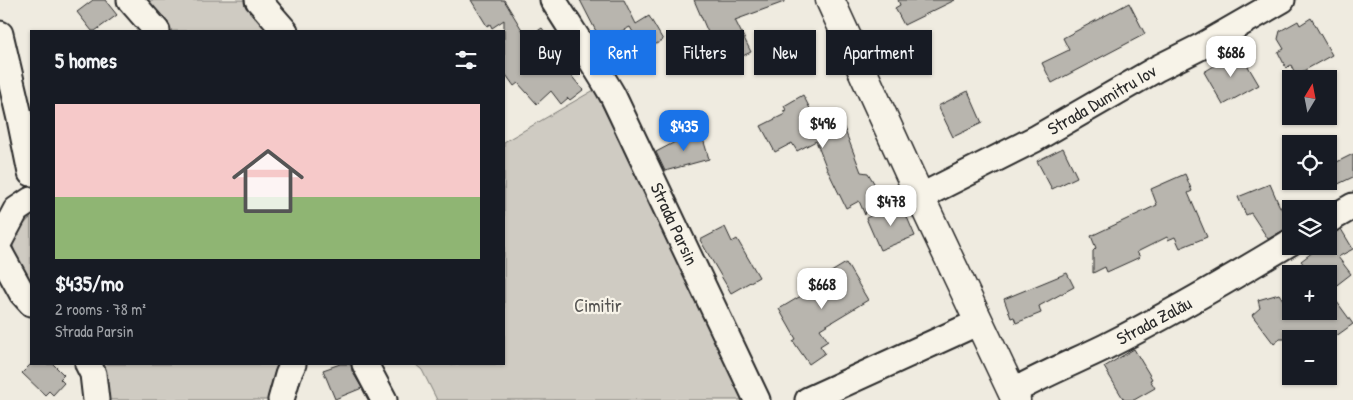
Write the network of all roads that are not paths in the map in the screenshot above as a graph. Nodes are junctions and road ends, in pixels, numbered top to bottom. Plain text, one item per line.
1 (130, 0) edge
2 (258, 0) edge
3 (553, 0) edge
4 (830, 0) edge
5 (1282, 0) edge
6 (155, 30) edge
7 (284, 30) edge
8 (0, 34) edge
9 (30, 168) edge
10 (920, 197) junction
11 (30, 201) edge
12 (1353, 206) edge
13 (1337, 215) edge
14 (0, 240) edge
15 (1282, 247) edge
16 (0, 253) edge
17 (30, 302) edge
18 (979, 322) junction
19 (88, 365) edge
20 (293, 365) edge
21 (366, 365) edge
22 (1014, 396) edge
23 (96, 400) edge
24 (281, 400) edge
25 (384, 400) edge
26 (757, 400) edge
27 (808, 400) edge

1 - 6 street
2 - 7 street
3 - 26 street, Strada Parsin
4 - 10 street
5 - 10 street, Strada Dumitru Iov
8 - 9 street
10 - 18 street
11 - 14 street
12 - 13 street
15 - 22 street, Strada Zalău
16 - 17 street
18 - 22 street
18 - 27 street
19 - 23 street
20 - 24 street
21 - 25 street

